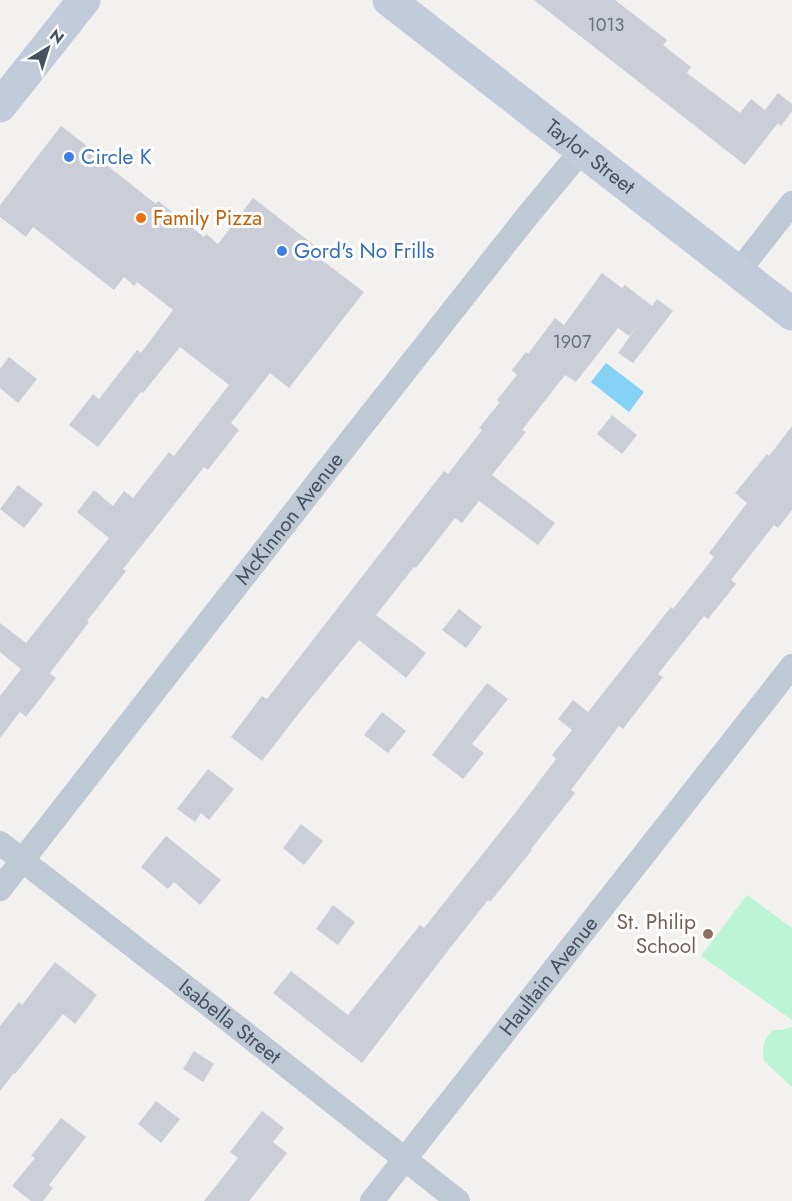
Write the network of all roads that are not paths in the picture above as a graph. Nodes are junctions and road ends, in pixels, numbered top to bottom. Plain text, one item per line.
1 (84, 0) edge
2 (389, 0) edge
3 (0, 106) edge
4 (582, 150) junction
5 (792, 203) edge
6 (738, 272) junction
7 (792, 314) edge
8 (792, 666) edge
9 (0, 843) edge
10 (23, 860) junction
11 (0, 889) edge
12 (405, 1160) junction
13 (372, 1201) edge
14 (458, 1201) edge

1 - 3 main road
2 - 4 main road, Taylor Street
4 - 6 main road, Taylor Street
4 - 10 street, McKinnon Avenue
5 - 6 street
6 - 7 main road, Taylor Street
8 - 12 street, Haultain Avenue
9 - 10 street, Isabella Street
10 - 11 street, McKinnon Avenue
10 - 12 street, Isabella Street
12 - 13 street, Haultain Avenue
12 - 14 street, Isabella Street

